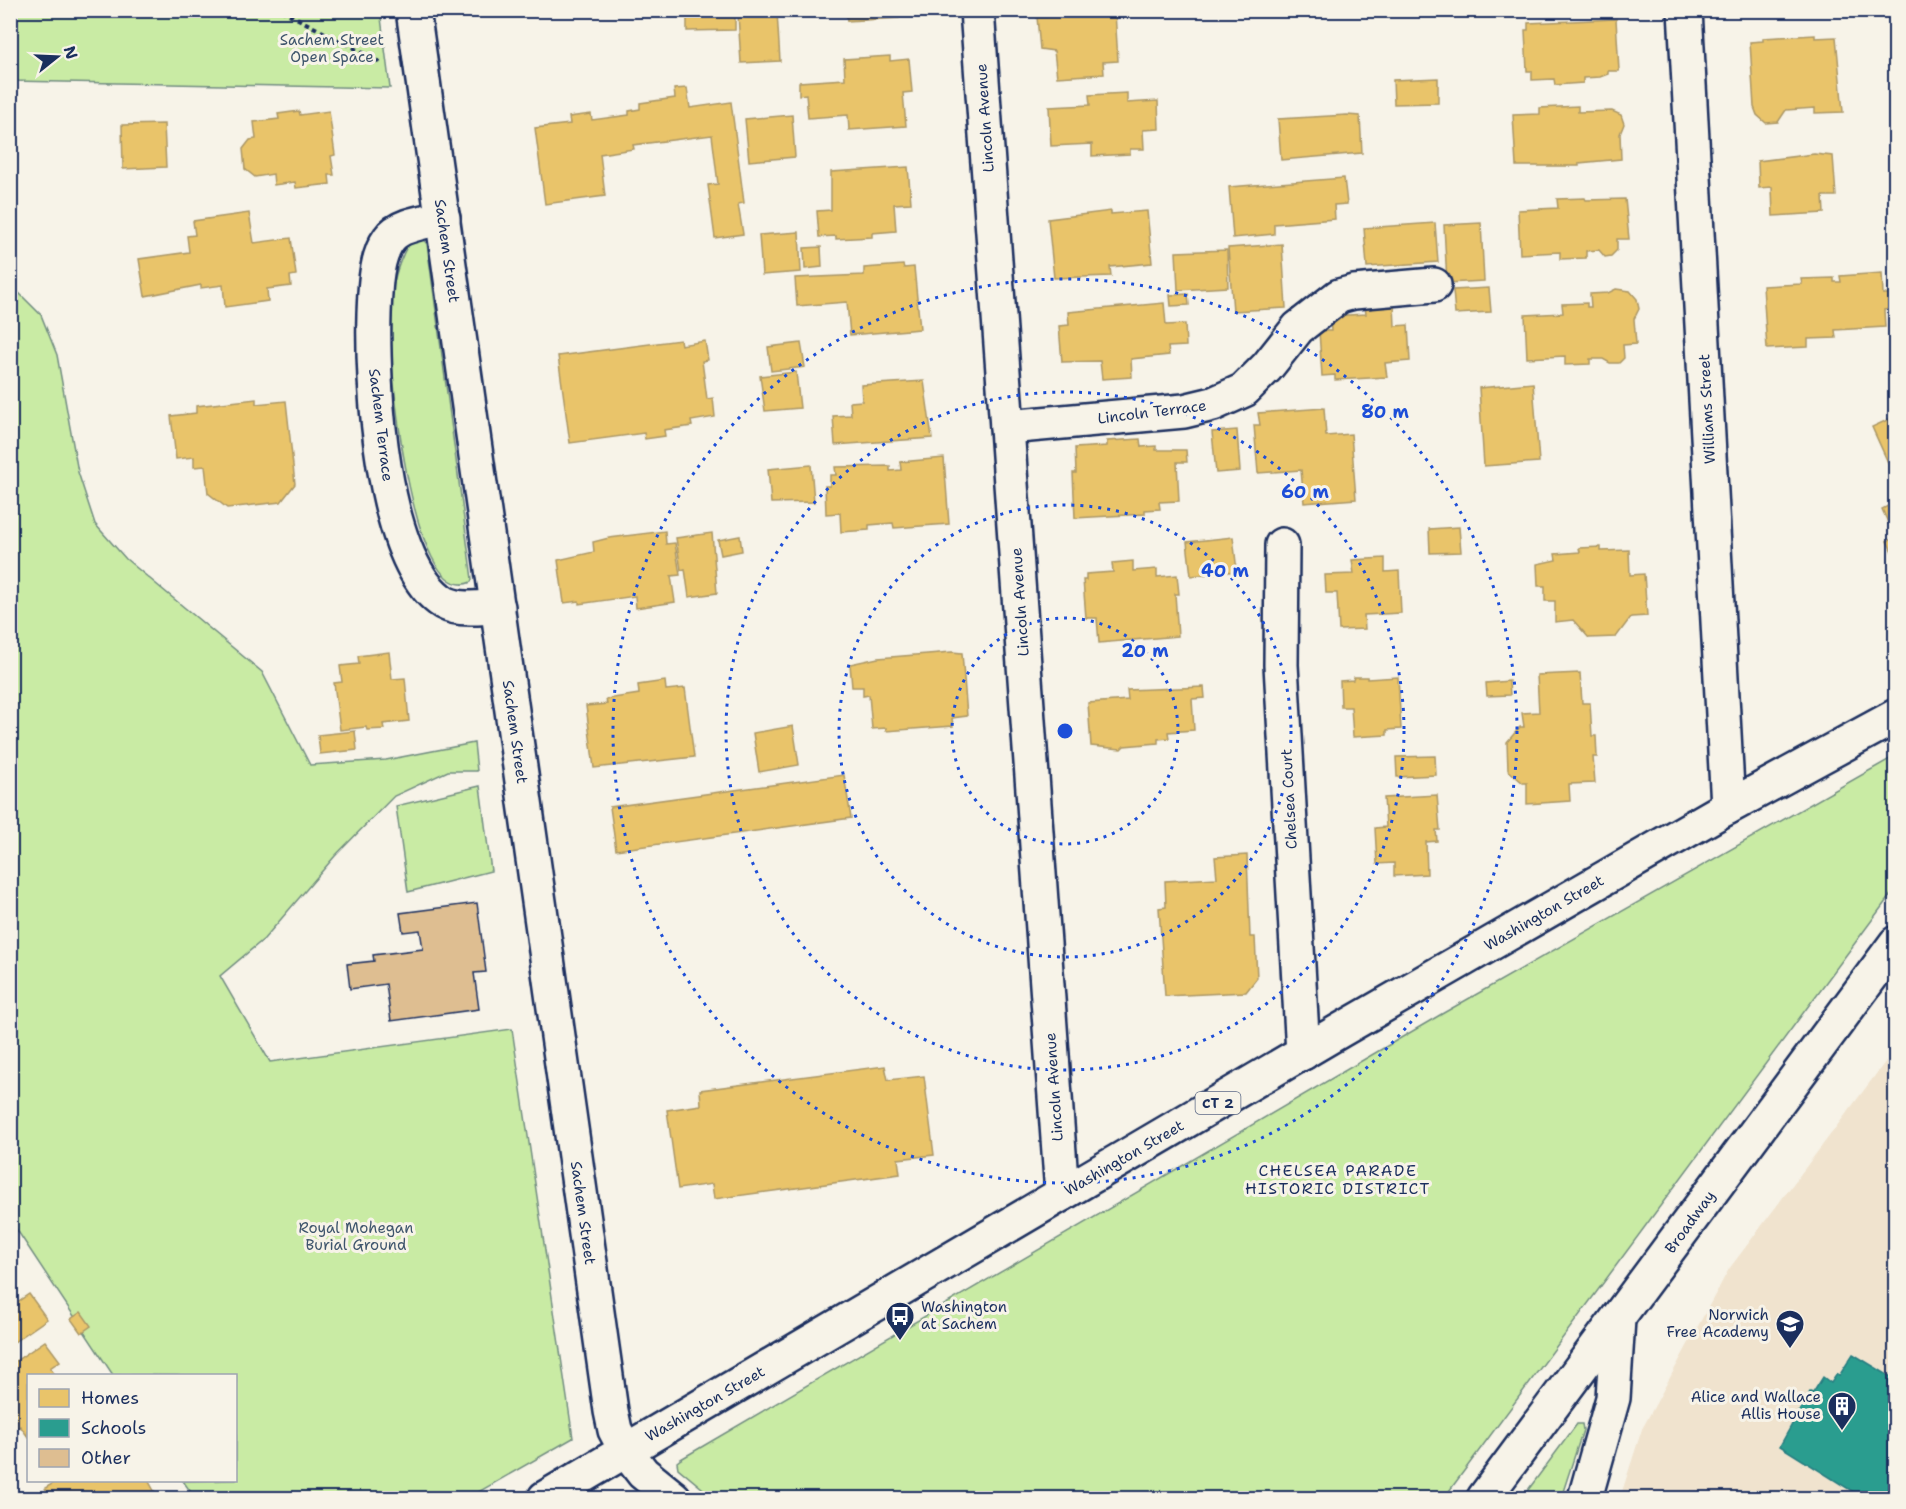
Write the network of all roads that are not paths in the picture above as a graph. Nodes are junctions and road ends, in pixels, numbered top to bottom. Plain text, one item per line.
1 (413, 10) edge
2 (977, 10) edge
3 (1686, 10) edge
4 (443, 218) junction
5 (1434, 285) dead end
6 (1007, 427) junction
7 (1282, 545) dead end
8 (498, 607) junction
9 (1896, 716) edge
10 (1728, 807) junction
11 (1896, 943) edge
12 (1303, 1053) junction
13 (1062, 1194) junction
14 (1618, 1319) junction
15 (626, 1451) junction
16 (545, 1498) edge
17 (674, 1498) edge
18 (1484, 1498) edge
19 (1585, 1498) edge

1 - 4 main road, Sachem Street
2 - 6 main road, Lincoln Avenue
3 - 10 main road, Williams Street
4 - 8 main road, Sachem Street
4 - 8 main road, Sachem Terrace
5 - 6 main road, Lincoln Terrace
6 - 13 main road, Lincoln Avenue
7 - 12 main road, Chelsea Court
8 - 15 main road, Sachem Street
9 - 10 main road, Washington Street / CT 2
10 - 12 main road, Washington Street / CT 2
11 - 14 main road, Broadway
12 - 13 main road, Washington Street / CT 2
13 - 15 main road, Washington Street / CT 2
14 - 18 main road, Broadway
14 - 19 main road
15 - 16 main road, Washington Street / CT 2
15 - 17 main road, Sachem Street

